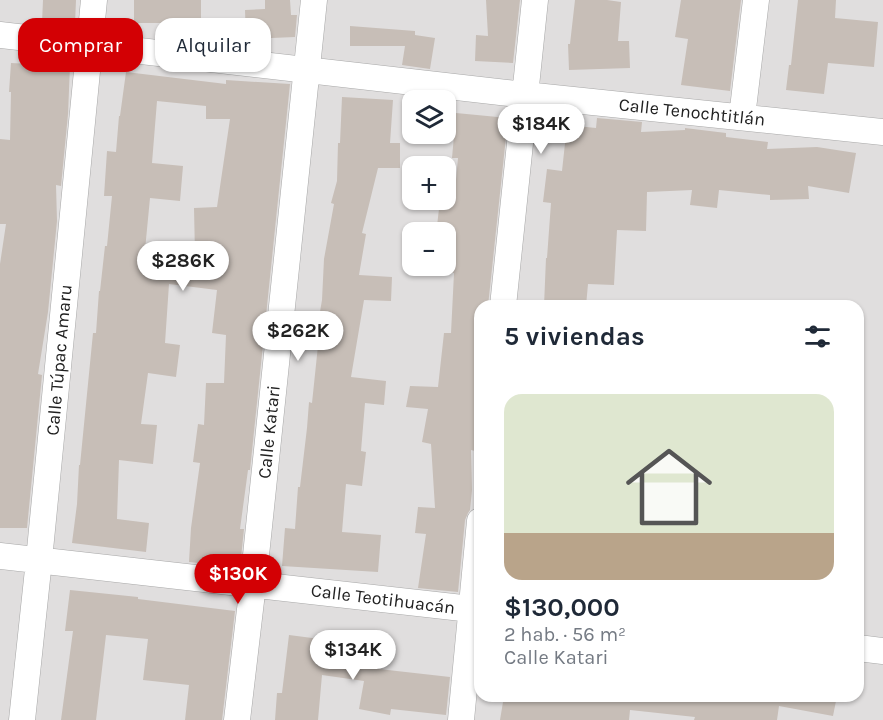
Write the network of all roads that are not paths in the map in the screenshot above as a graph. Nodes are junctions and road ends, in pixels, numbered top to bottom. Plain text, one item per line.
1 (94, 0) edge
2 (314, 0) edge
3 (535, 0) edge
4 (756, 0) edge
5 (92, 18) edge
6 (0, 35) edge
7 (18, 37) edge
8 (143, 51) edge
9 (308, 70) junction
10 (86, 72) edge
11 (525, 95) junction
12 (742, 117) junction
13 (883, 132) edge
14 (503, 300) edge
15 (0, 555) edge
16 (39, 560) junction
17 (253, 584) junction
18 (474, 610) edge
19 (474, 625) edge
20 (864, 649) edge
21 (883, 651) edge
22 (22, 720) edge
23 (237, 720) edge
24 (461, 720) edge

1 - 5 street, Calle Túpac Amaru
2 - 9 street, Calle Katari
3 - 11 street
4 - 12 street
6 - 7 street, Calle Tenochtitlán
8 - 9 street, Calle Tenochtitlán
9 - 11 street, Calle Tenochtitlán
9 - 17 street, Calle Katari
10 - 16 street, Calle Túpac Amaru
11 - 12 street, Calle Tenochtitlán
11 - 14 street
12 - 13 street, Calle Tenochtitlán
15 - 16 street, Calle Teotihuacán
16 - 17 street, Calle Teotihuacán
16 - 22 street, Calle Túpac Amaru
17 - 18 street, Calle Teotihuacán
17 - 23 street, Calle Katari
19 - 24 street
20 - 21 street

